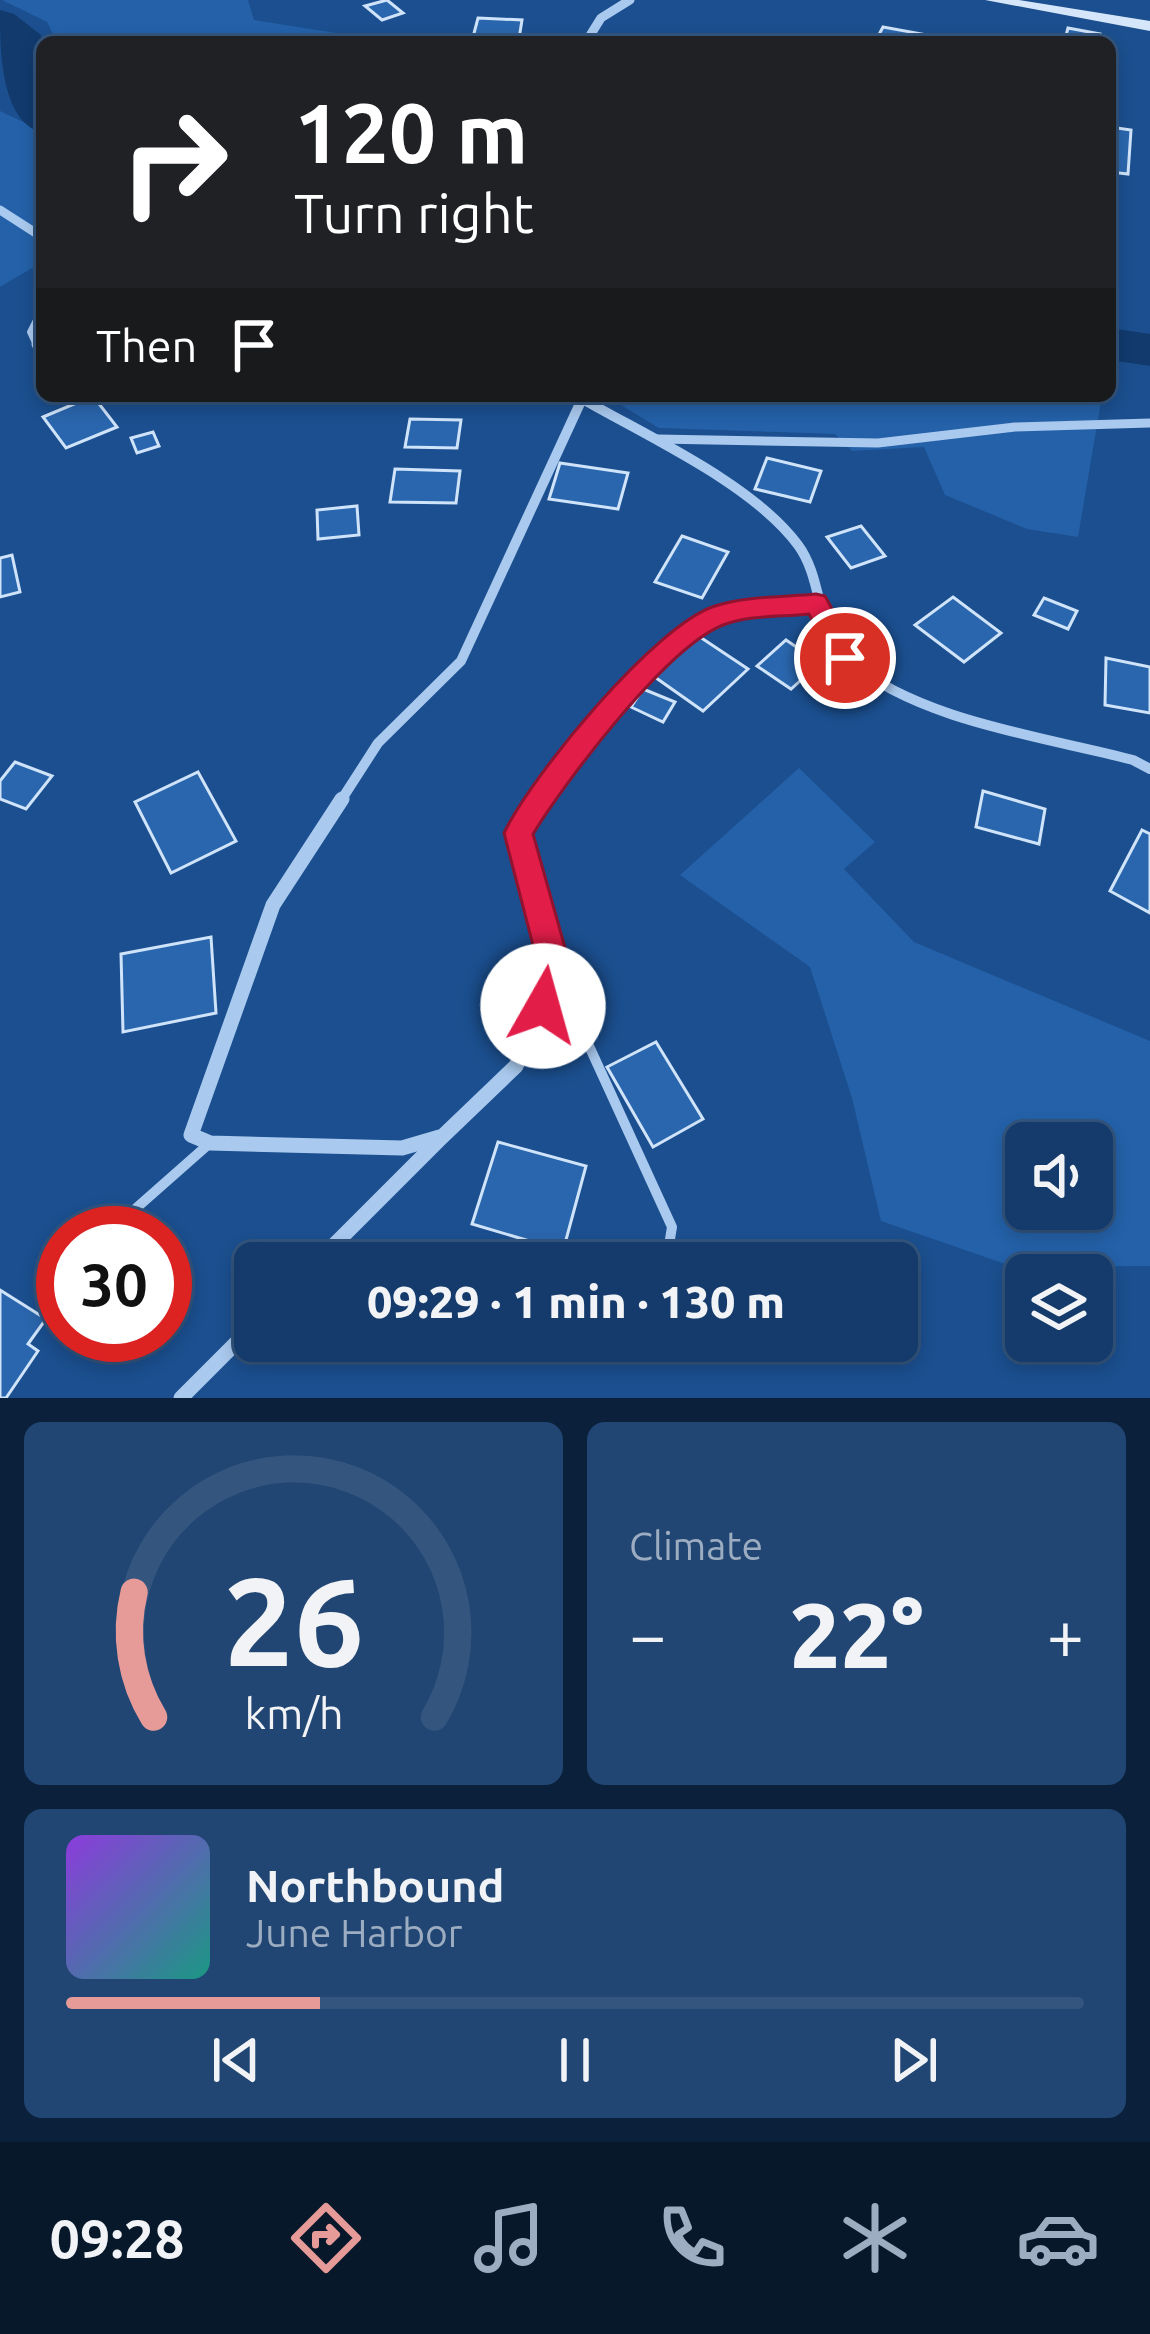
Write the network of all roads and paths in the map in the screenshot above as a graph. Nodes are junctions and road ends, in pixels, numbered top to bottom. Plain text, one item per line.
1 (630, 0) edge
2 (992, 0) edge
3 (1150, 26) edge
4 (590, 36) edge
5 (0, 210) edge
6 (36, 233) edge
7 (578, 402) edge
8 (588, 402) edge
9 (1150, 423) edge
10 (646, 438) junction
11 (816, 603) junction
12 (1150, 769) edge
13 (557, 976) junction
14 (442, 1136) junction
15 (210, 1143) junction
16 (139, 1206) edge
17 (337, 1242) edge
18 (670, 1242) edge
19 (234, 1345) edge
20 (181, 1398) edge

1 - 4 street
2 - 3 street
5 - 6 street
7 - 15 street
8 - 10 street
9 - 10 lane
10 - 11 street
11 - 12 street
11 - 13 street
13 - 14 street
13 - 18 lane
14 - 15 street
14 - 17 street
15 - 16 lane
19 - 20 street

